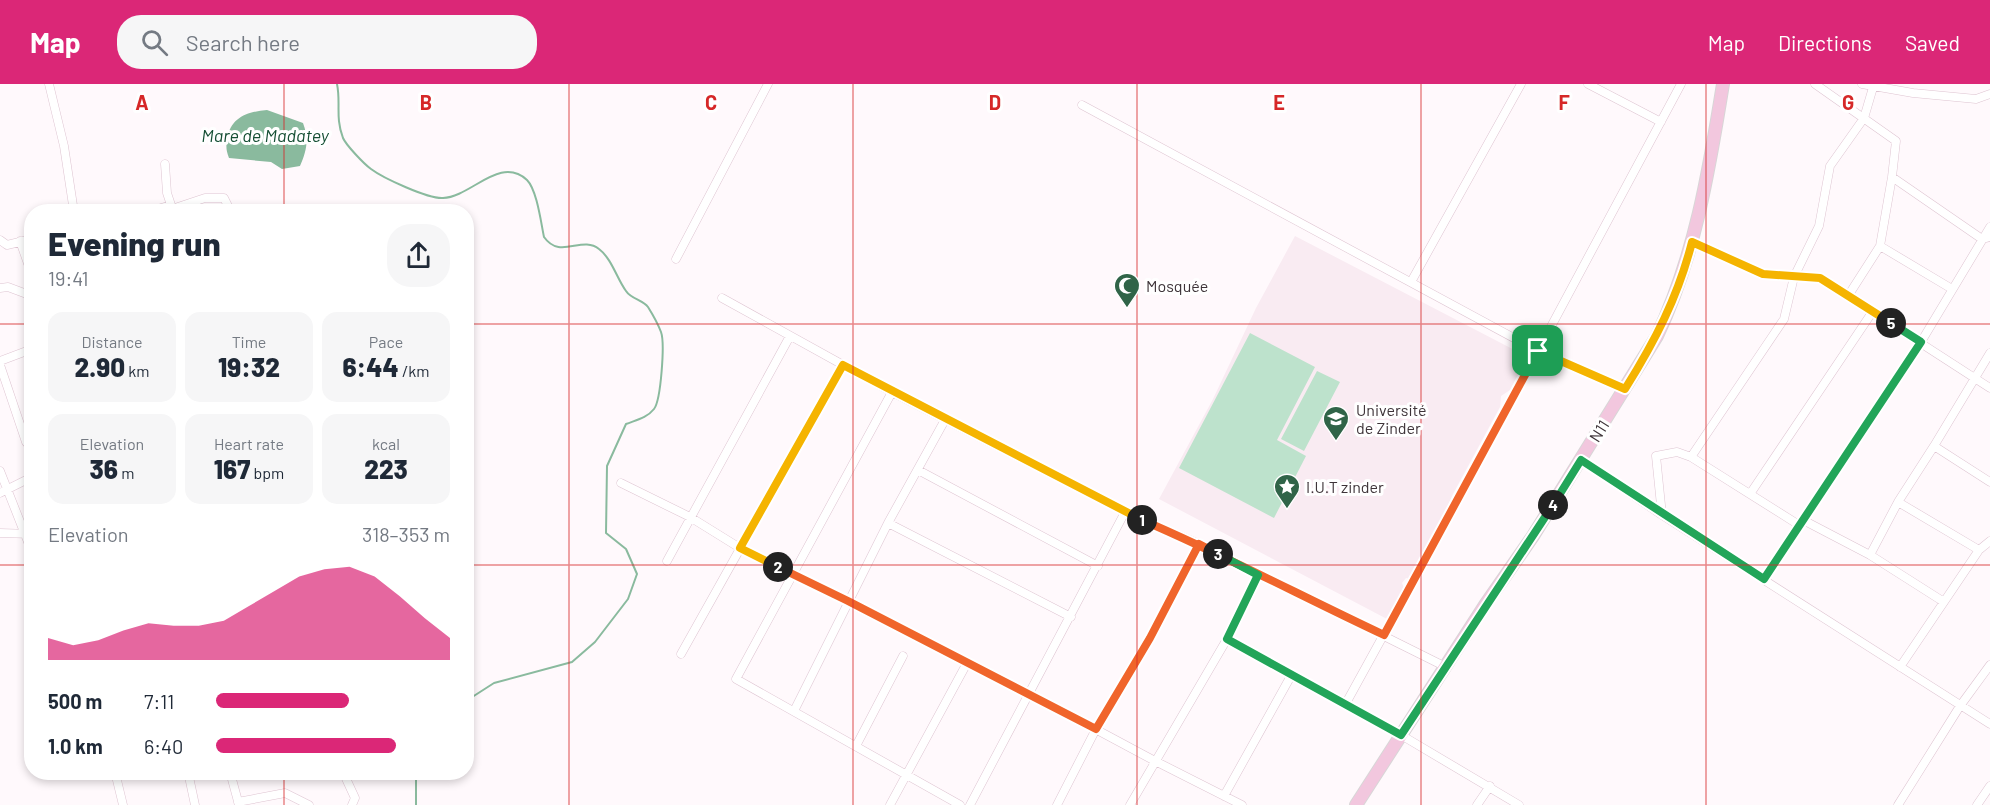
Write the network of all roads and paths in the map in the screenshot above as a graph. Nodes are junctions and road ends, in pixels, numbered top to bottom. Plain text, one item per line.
1 (49, 84) edge
2 (768, 84) edge
3 (1521, 84) edge
4 (1682, 84) edge
5 (1723, 84) edge
6 (1815, 84) edge
7 (1862, 84) edge
8 (1592, 85) edge
9 (1874, 85) edge
10 (1990, 94) edge
11 (1082, 105) dead end
12 (1864, 118) junction
13 (1661, 122) junction
14 (165, 164) dead end
15 (1892, 177) junction
16 (73, 204) edge
17 (170, 204) edge
18 (186, 204) edge
19 (227, 204) edge
20 (1990, 227) edge
21 (1986, 238) edge
22 (0, 240) edge
23 (24, 240) edge
24 (20, 241) junction
25 (1692, 242) junction
26 (1880, 246) junction
27 (24, 252) edge
28 (676, 258) dead end
29 (1794, 277) junction
30 (1411, 282) junction
31 (0, 288) edge
32 (1952, 289) junction
33 (24, 293) edge
34 (1848, 296) junction
35 (722, 298) dead end
36 (1873, 311) junction
37 (790, 336) junction
38 (1921, 342) junction
39 (1538, 351) junction
40 (24, 352) edge
41 (1990, 353) edge
42 (0, 360) edge
43 (0, 365) edge
44 (843, 365) junction
45 (1976, 378) junction
46 (1990, 388) edge
47 (1625, 389) junction
48 (4, 392) edge
49 (892, 392) junction
50 (946, 418) junction
51 (24, 437) edge
52 (1935, 446) junction
53 (1691, 457) junction
54 (1581, 460) junction
55 (918, 470) junction
56 (0, 471) edge
57 (24, 481) edge
58 (1990, 482) edge
59 (621, 483) dead end
60 (3, 491) edge
61 (1750, 494) junction
62 (1898, 502) junction
63 (1125, 512) junction
64 (1662, 514) junction
65 (690, 517) junction
66 (1801, 522) junction
67 (888, 523) junction
68 (24, 528) edge
69 (0, 533) edge
70 (24, 535) edge
71 (1990, 541) edge
72 (1199, 544) junction
73 (740, 548) junction
74 (1979, 550) junction
75 (1870, 555) junction
76 (668, 561) dead end
77 (1098, 566) junction
78 (792, 575) junction
79 (1258, 575) junction
80 (1764, 579) junction
81 (848, 601) junction
82 (1944, 602) junction
83 (1071, 617) junction
84 (1384, 635) junction
85 (1227, 639) junction
86 (681, 654) dead end
87 (903, 656) dead end
88 (967, 663) junction
89 (1990, 664) edge
90 (1446, 667) junction
91 (1900, 667) junction
92 (1292, 674) junction
93 (1028, 693) junction
94 (1345, 705) junction
95 (1960, 706) junction
96 (794, 711) junction
97 (1990, 724) edge
98 (1096, 729) junction
99 (1401, 735) junction
100 (856, 746) junction
101 (1155, 761) junction
102 (906, 775) junction
103 (117, 780) edge
104 (190, 780) edge
105 (232, 780) edge
106 (347, 780) edge
107 (1490, 786) junction
108 (1990, 786) edge
109 (1224, 796) junction
110 (238, 804) edge
111 (123, 805) edge
112 (195, 805) edge
113 (309, 805) edge
114 (352, 805) edge
115 (890, 805) edge
116 (960, 805) edge
117 (970, 805) edge
118 (1057, 805) edge
119 (1130, 805) edge
120 (1242, 805) edge
121 (1356, 805) edge
122 (1477, 805) edge
123 (1519, 805) edge
124 (1898, 805) edge
125 (1977, 805) edge

1 - 16 street
2 - 28 street
3 - 30 street
4 - 13 street
5 - 25 main road, N11
6 - 12 street
7 - 9 street
8 - 13 street
9 - 10 street
9 - 12 street
11 - 30 street
12 - 15 street
12 - 29 street
13 - 39 street
14 - 17 street
15 - 21 street
15 - 26 street
18 - 19 street
20 - 21 street
21 - 32 street
22 - 24 street
23 - 24 street
24 - 27 street
25 - 29 street
25 - 47 main road, N11
26 - 32 street
26 - 34 street
29 - 34 street
29 - 53 street
30 - 39 street
31 - 33 street
32 - 38 street
34 - 36 street
35 - 37 street
36 - 38 street
36 - 61 street
37 - 44 street
37 - 65 street
38 - 45 street
38 - 66 street
39 - 47 street
39 - 84 street
40 - 42 street
41 - 45 street
43 - 48 street
44 - 49 street
44 - 73 street
45 - 46 street
45 - 52 street
47 - 54 main road, N11
48 - 51 street
49 - 50 street
49 - 78 street
50 - 55 street
50 - 63 street
52 - 58 street
52 - 62 street
53 - 61 street
53 - 64 street
54 - 64 street
54 - 90 main road, N11
55 - 67 street
55 - 77 street
56 - 60 street
57 - 60 street
59 - 65 street
60 - 68 street
61 - 66 street
62 - 74 street
62 - 75 street
63 - 72 street
63 - 77 street
64 - 80 street
65 - 73 street
65 - 76 street
66 - 75 street
66 - 80 street
67 - 81 street
67 - 83 street
69 - 70 street
71 - 74 street
72 - 79 street
72 - 98 street
73 - 78 street
73 - 86 street
74 - 82 street
75 - 82 street
77 - 83 street
78 - 81 street
78 - 96 street
79 - 84 street
79 - 85 street
80 - 91 street
81 - 88 street
81 - 96 street
82 - 91 street
83 - 93 street
84 - 90 street
84 - 94 street
85 - 92 street
85 - 101 street
87 - 100 street
88 - 93 street
88 - 102 street
89 - 95 street
90 - 99 main road, N11
91 - 95 street
92 - 94 street
92 - 109 street
93 - 98 street
93 - 117 street
94 - 99 street
95 - 97 street
95 - 124 street
96 - 100 street
98 - 101 street
98 - 118 street
99 - 107 street
99 - 121 main road, N11
100 - 102 street
101 - 109 street
101 - 119 street
102 - 115 street
102 - 116 street
103 - 111 street
104 - 112 street
105 - 110 street
106 - 114 street
107 - 122 street
107 - 123 street
108 - 125 street
109 - 120 street
110 - 113 street

